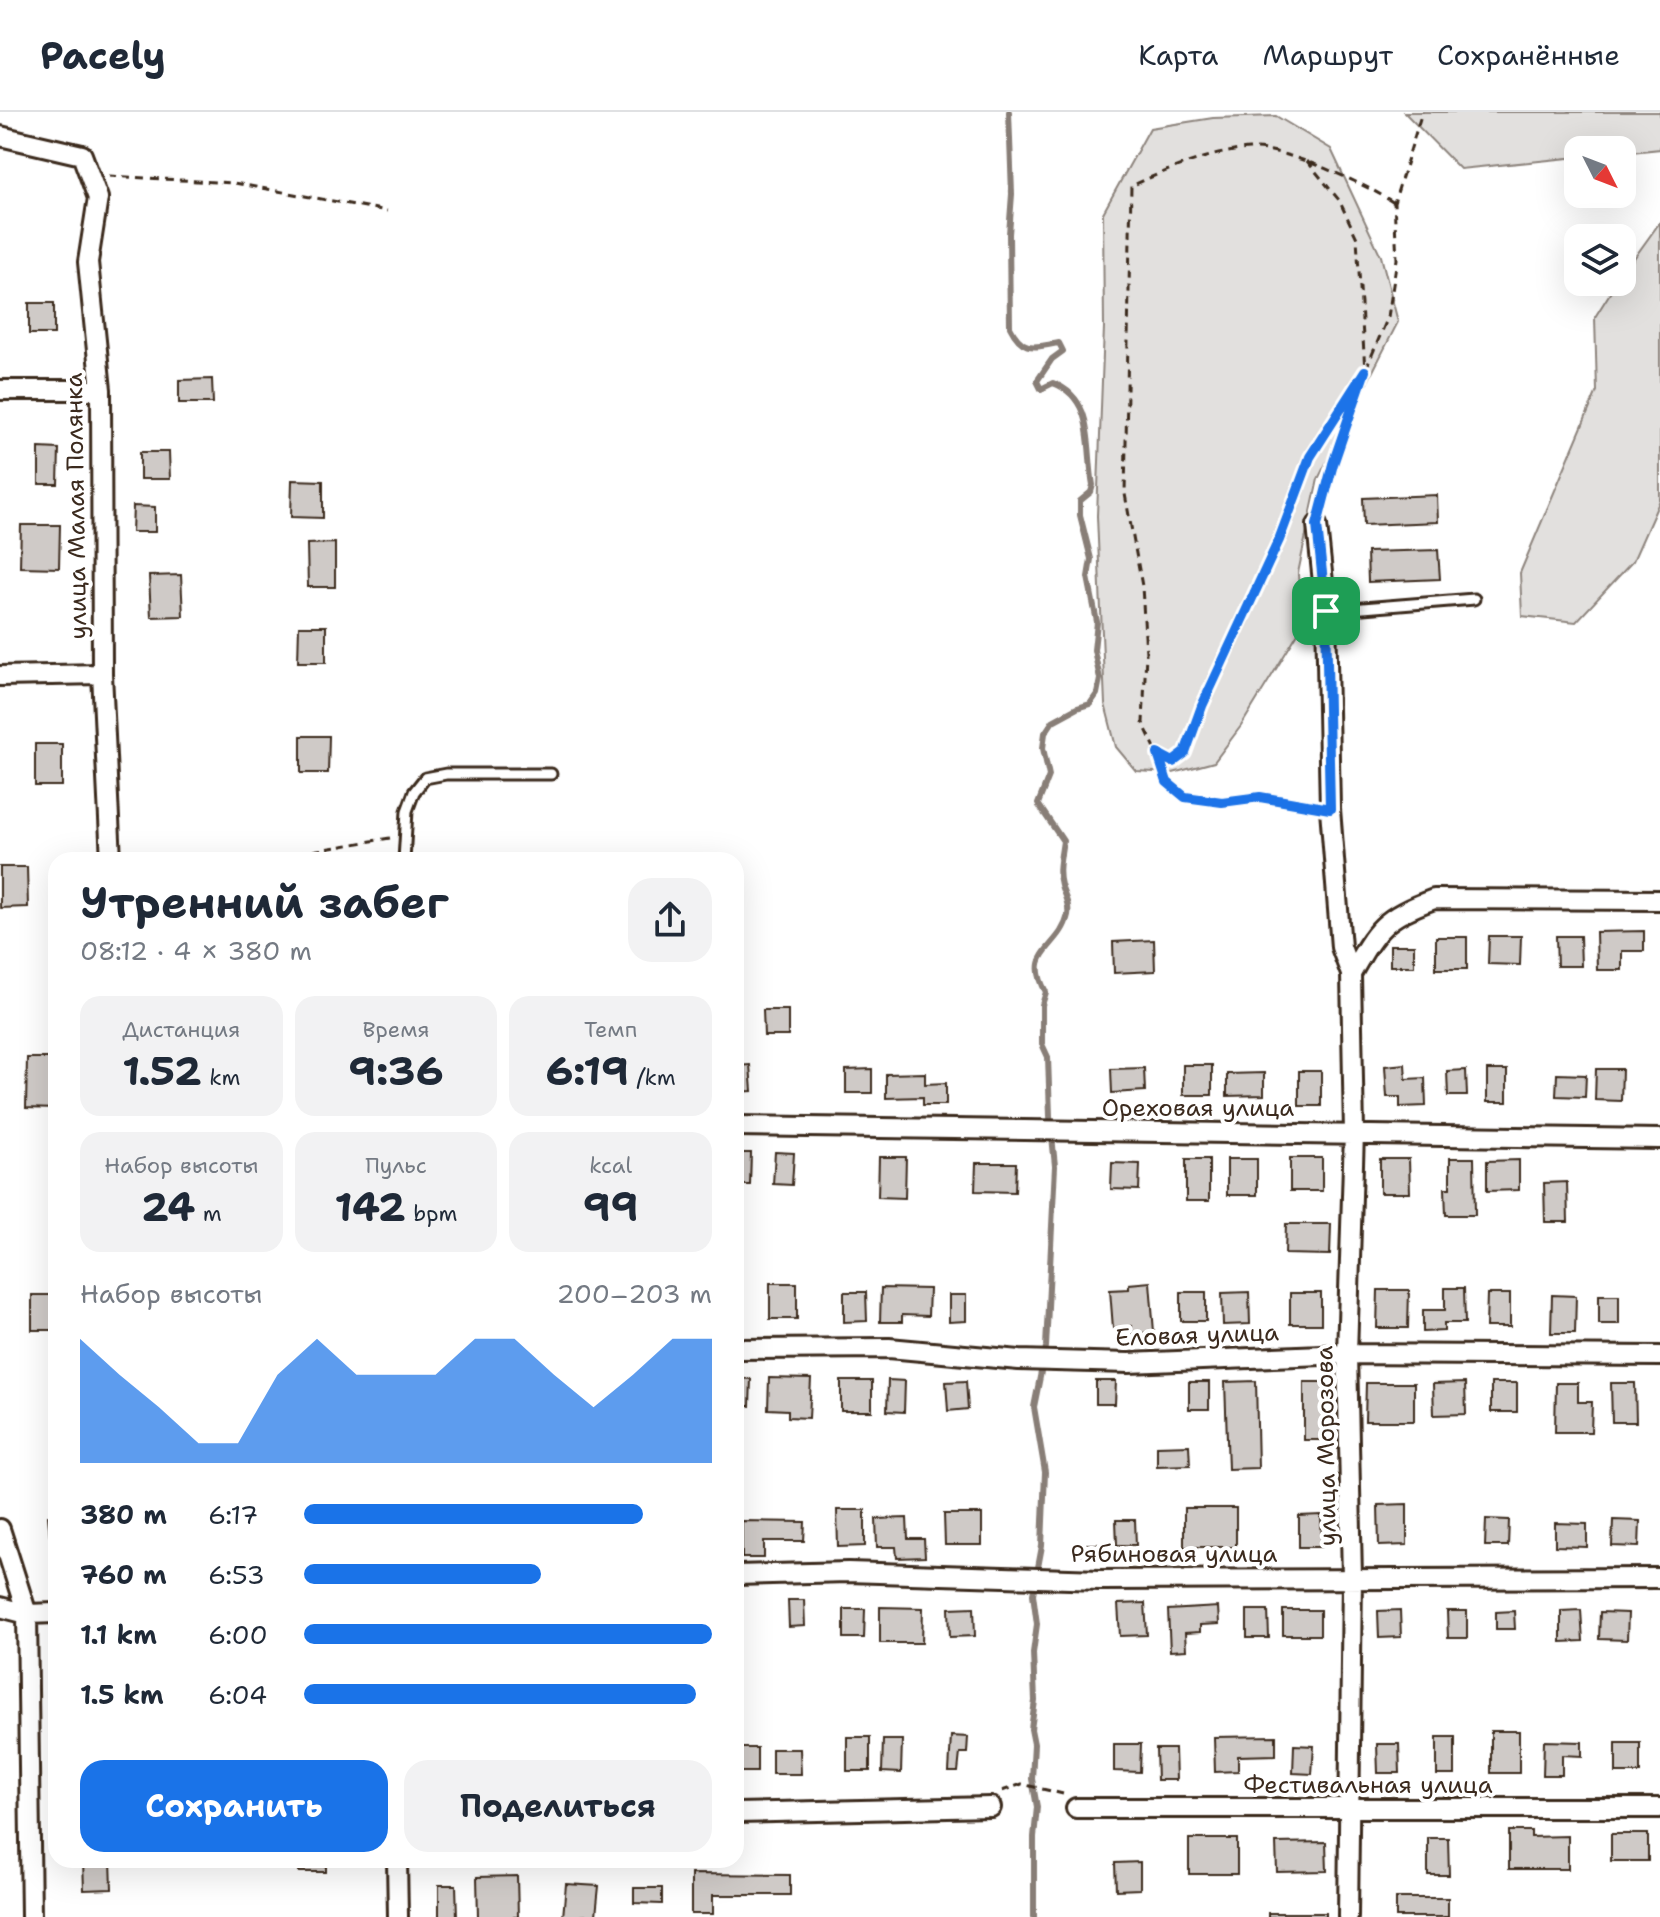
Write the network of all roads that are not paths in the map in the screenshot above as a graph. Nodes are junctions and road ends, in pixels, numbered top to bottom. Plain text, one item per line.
1 (0, 136) edge
2 (0, 390) edge
3 (101, 390) junction
4 (1317, 525) road end
5 (1474, 599) dead end
6 (1326, 611) junction
7 (102, 674) junction
8 (0, 676) edge
9 (551, 774) dead end
10 (111, 852) edge
11 (405, 852) edge
12 (1660, 900) edge
13 (1351, 974) junction
14 (744, 1126) edge
15 (1354, 1133) junction
16 (1660, 1139) edge
17 (744, 1349) edge
18 (1347, 1354) junction
19 (1660, 1356) edge
20 (0, 1529) edge
21 (744, 1575) edge
22 (1352, 1577) junction
23 (1660, 1578) edge
24 (0, 1607) edge
25 (48, 1613) edge
26 (27, 1614) junction
27 (991, 1807) dead end
28 (1076, 1808) dead end
29 (1660, 1808) edge
30 (1348, 1809) junction
31 (744, 1813) edge
32 (397, 1868) edge
33 (31, 1917) edge
34 (398, 1917) edge
35 (1348, 1917) edge

1 - 3 street, улица Малая Полянка
2 - 3 street
3 - 7 street, улица Малая Полянка
4 - 6 street, улица Морозова
5 - 6 lane
6 - 13 street, улица Морозова
7 - 8 street
7 - 10 street, улица Малая Полянка
9 - 11 lane
12 - 13 street
13 - 15 street, улица Морозова
14 - 15 street, Ореховая улица
15 - 16 street, Ореховая улица
15 - 18 street, улица Морозова
17 - 18 street, Еловая улица
18 - 19 street, Еловая улица
18 - 22 street, улица Морозова
20 - 26 street
21 - 22 street, Рябиновая улица
22 - 23 street, Рябиновая улица
22 - 30 street, улица Морозова
24 - 26 street
25 - 26 street
26 - 33 street
27 - 31 street
28 - 30 street, Фестивальная улица
29 - 30 street, Фестивальная улица
30 - 35 street, улица Морозова
32 - 34 street

